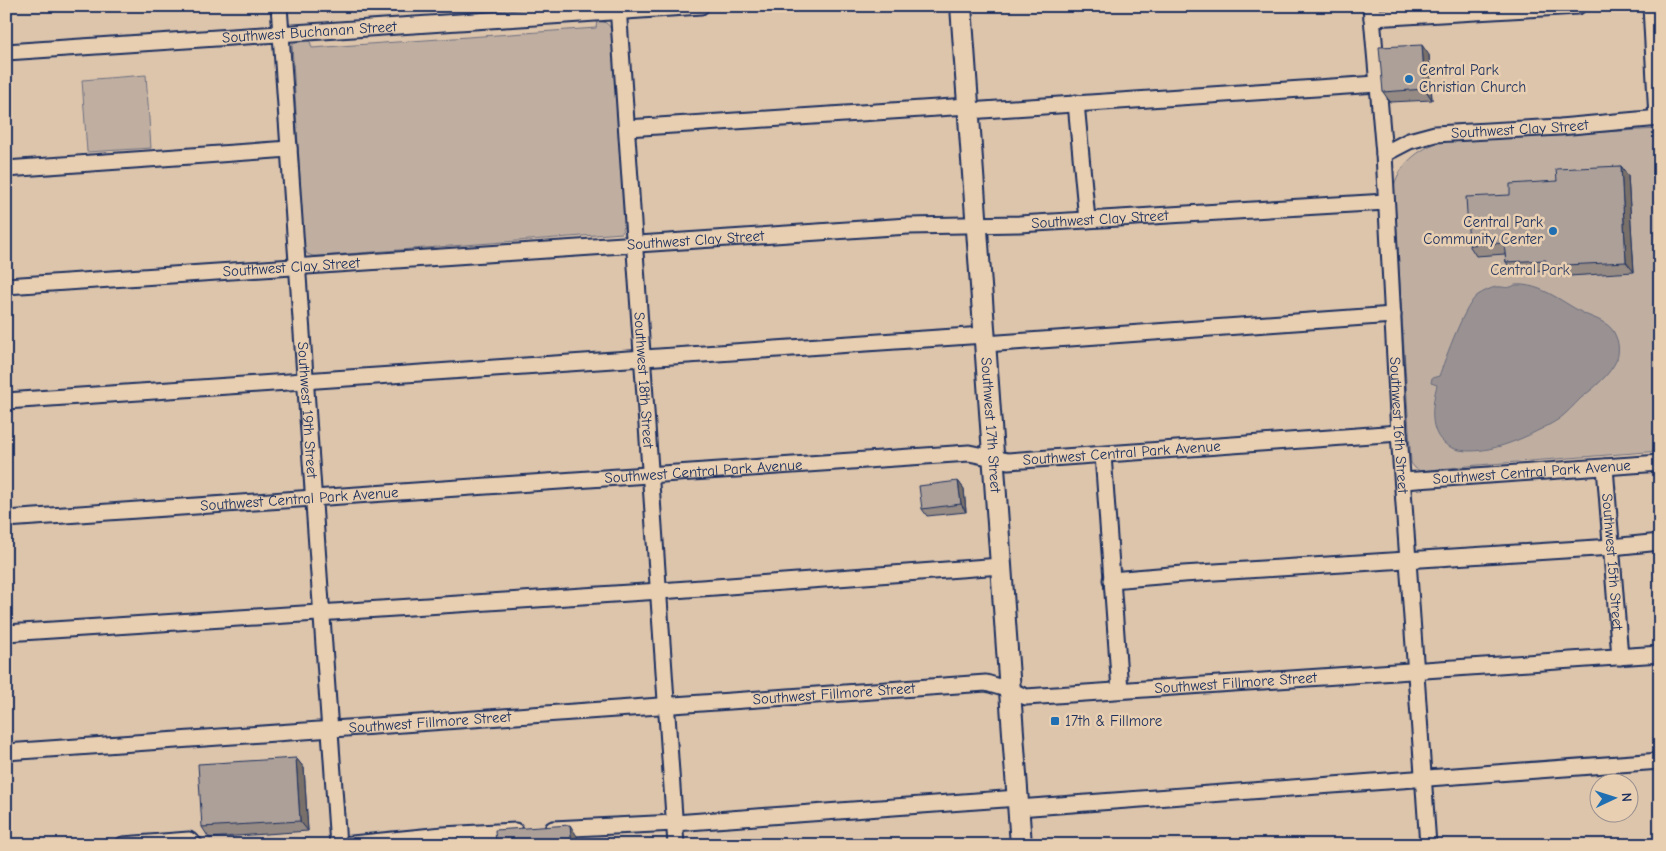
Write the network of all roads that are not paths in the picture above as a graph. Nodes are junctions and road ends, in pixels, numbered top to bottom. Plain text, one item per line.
1 (280, 6) edge
2 (701, 6) edge
3 (961, 6) edge
4 (1578, 6) edge
5 (1650, 6) edge
6 (618, 9) edge
7 (1371, 12) edge
8 (282, 35) junction
9 (6, 52) edge
10 (1377, 84) junction
11 (1076, 104) junction
12 (968, 109) junction
13 (1658, 118) edge
14 (627, 128) junction
15 (290, 150) junction
16 (1384, 154) junction
17 (6, 169) edge
18 (1386, 202) junction
19 (1087, 220) junction
20 (976, 224) junction
21 (634, 244) junction
22 (298, 266) junction
23 (6, 286) edge
24 (1393, 315) junction
25 (985, 340) junction
26 (642, 358) junction
27 (306, 382) junction
28 (6, 401) edge
29 (1400, 433) junction
30 (1103, 455) junction
31 (993, 456) junction
32 (1660, 464) edge
33 (1605, 467) junction
34 (651, 474) junction
35 (1403, 481) junction
36 (314, 498) junction
37 (6, 519) edge
38 (1660, 542) edge
39 (1612, 546) junction
40 (1408, 560) junction
41 (1001, 566) junction
42 (1111, 580) junction
43 (660, 591) junction
44 (322, 612) junction
45 (6, 633) edge
46 (1660, 654) edge
47 (1620, 657) junction
48 (1416, 670) junction
49 (1010, 690) junction
50 (1120, 690) junction
51 (668, 706) junction
52 (330, 730) junction
53 (6, 752) edge
54 (1660, 761) edge
55 (1423, 778) junction
56 (1018, 803) junction
57 (675, 823) junction
58 (139, 844) edge
59 (123, 845) edge
60 (195, 845) edge
61 (338, 845) edge
62 (342, 845) edge
63 (676, 845) edge
64 (1021, 845) edge
65 (1428, 845) edge

1 - 8 street, Southwest 19th Street
2 - 6 street, Southwest Buchanan Street
3 - 12 main road, Southwest 17th Street
4 - 7 street
5 - 13 street
6 - 8 street, Southwest Buchanan Street
6 - 14 street, Southwest 18th Street
7 - 10 street, Southwest 16th Street
8 - 9 street, Southwest Buchanan Street
8 - 15 street, Southwest 19th Street
10 - 11 street
10 - 16 street, Southwest 16th Street
11 - 12 street
11 - 19 street
12 - 14 street
12 - 20 main road, Southwest 17th Street
13 - 16 street, Southwest Clay Street
14 - 21 street, Southwest 18th Street
15 - 17 street
15 - 22 street, Southwest 19th Street
16 - 18 street, Southwest 16th Street
18 - 19 street, Southwest Clay Street
18 - 24 street, Southwest 16th Street
19 - 20 street, Southwest Clay Street
20 - 21 street, Southwest Clay Street
20 - 25 main road, Southwest 17th Street
21 - 22 street, Southwest Clay Street
21 - 26 street, Southwest 18th Street
22 - 23 street, Southwest Clay Street
22 - 27 street, Southwest 19th Street
24 - 25 street
24 - 29 street, Southwest 16th Street
25 - 26 street
25 - 31 main road, Southwest 17th Street
26 - 27 street
26 - 34 street, Southwest 18th Street
27 - 28 street
27 - 36 street, Southwest 19th Street
29 - 30 street, Southwest Central Park Avenue
29 - 35 street, Southwest 16th Street
30 - 31 street, Southwest Central Park Avenue
30 - 42 street
31 - 34 street, Southwest Central Park Avenue
31 - 41 main road, Southwest 17th Street
32 - 33 street, Southwest Central Park Avenue
33 - 35 street, Southwest Central Park Avenue
33 - 39 street, Southwest 15th Street
34 - 36 street, Southwest Central Park Avenue
34 - 43 street, Southwest 18th Street
35 - 40 street, Southwest 16th Street
36 - 37 street, Southwest Central Park Avenue
36 - 44 street, Southwest 19th Street
38 - 39 street
39 - 40 street
39 - 47 street, Southwest 15th Street
40 - 42 street
40 - 48 street, Southwest 16th Street
41 - 43 street
41 - 49 main road, Southwest 17th Street
42 - 50 street
43 - 44 street
43 - 51 street, Southwest 18th Street
44 - 45 street
44 - 52 street, Southwest 19th Street
46 - 47 street, Southwest Fillmore Street
47 - 48 street, Southwest Fillmore Street
48 - 50 street, Southwest Fillmore Street
48 - 55 street, Southwest 16th Street
49 - 50 street, Southwest Fillmore Street
49 - 51 street, Southwest Fillmore Street
49 - 56 main road, Southwest 17th Street
51 - 52 street, Southwest Fillmore Street
51 - 57 street, Southwest 18th Street
52 - 53 street, Southwest Fillmore Street
52 - 61 street, Southwest 19th Street
54 - 55 street
55 - 56 street
55 - 65 street, Southwest 16th Street
56 - 57 street
56 - 64 main road, Southwest 17th Street
57 - 62 street
57 - 63 street, Southwest 18th Street
58 - 59 street
58 - 60 street

